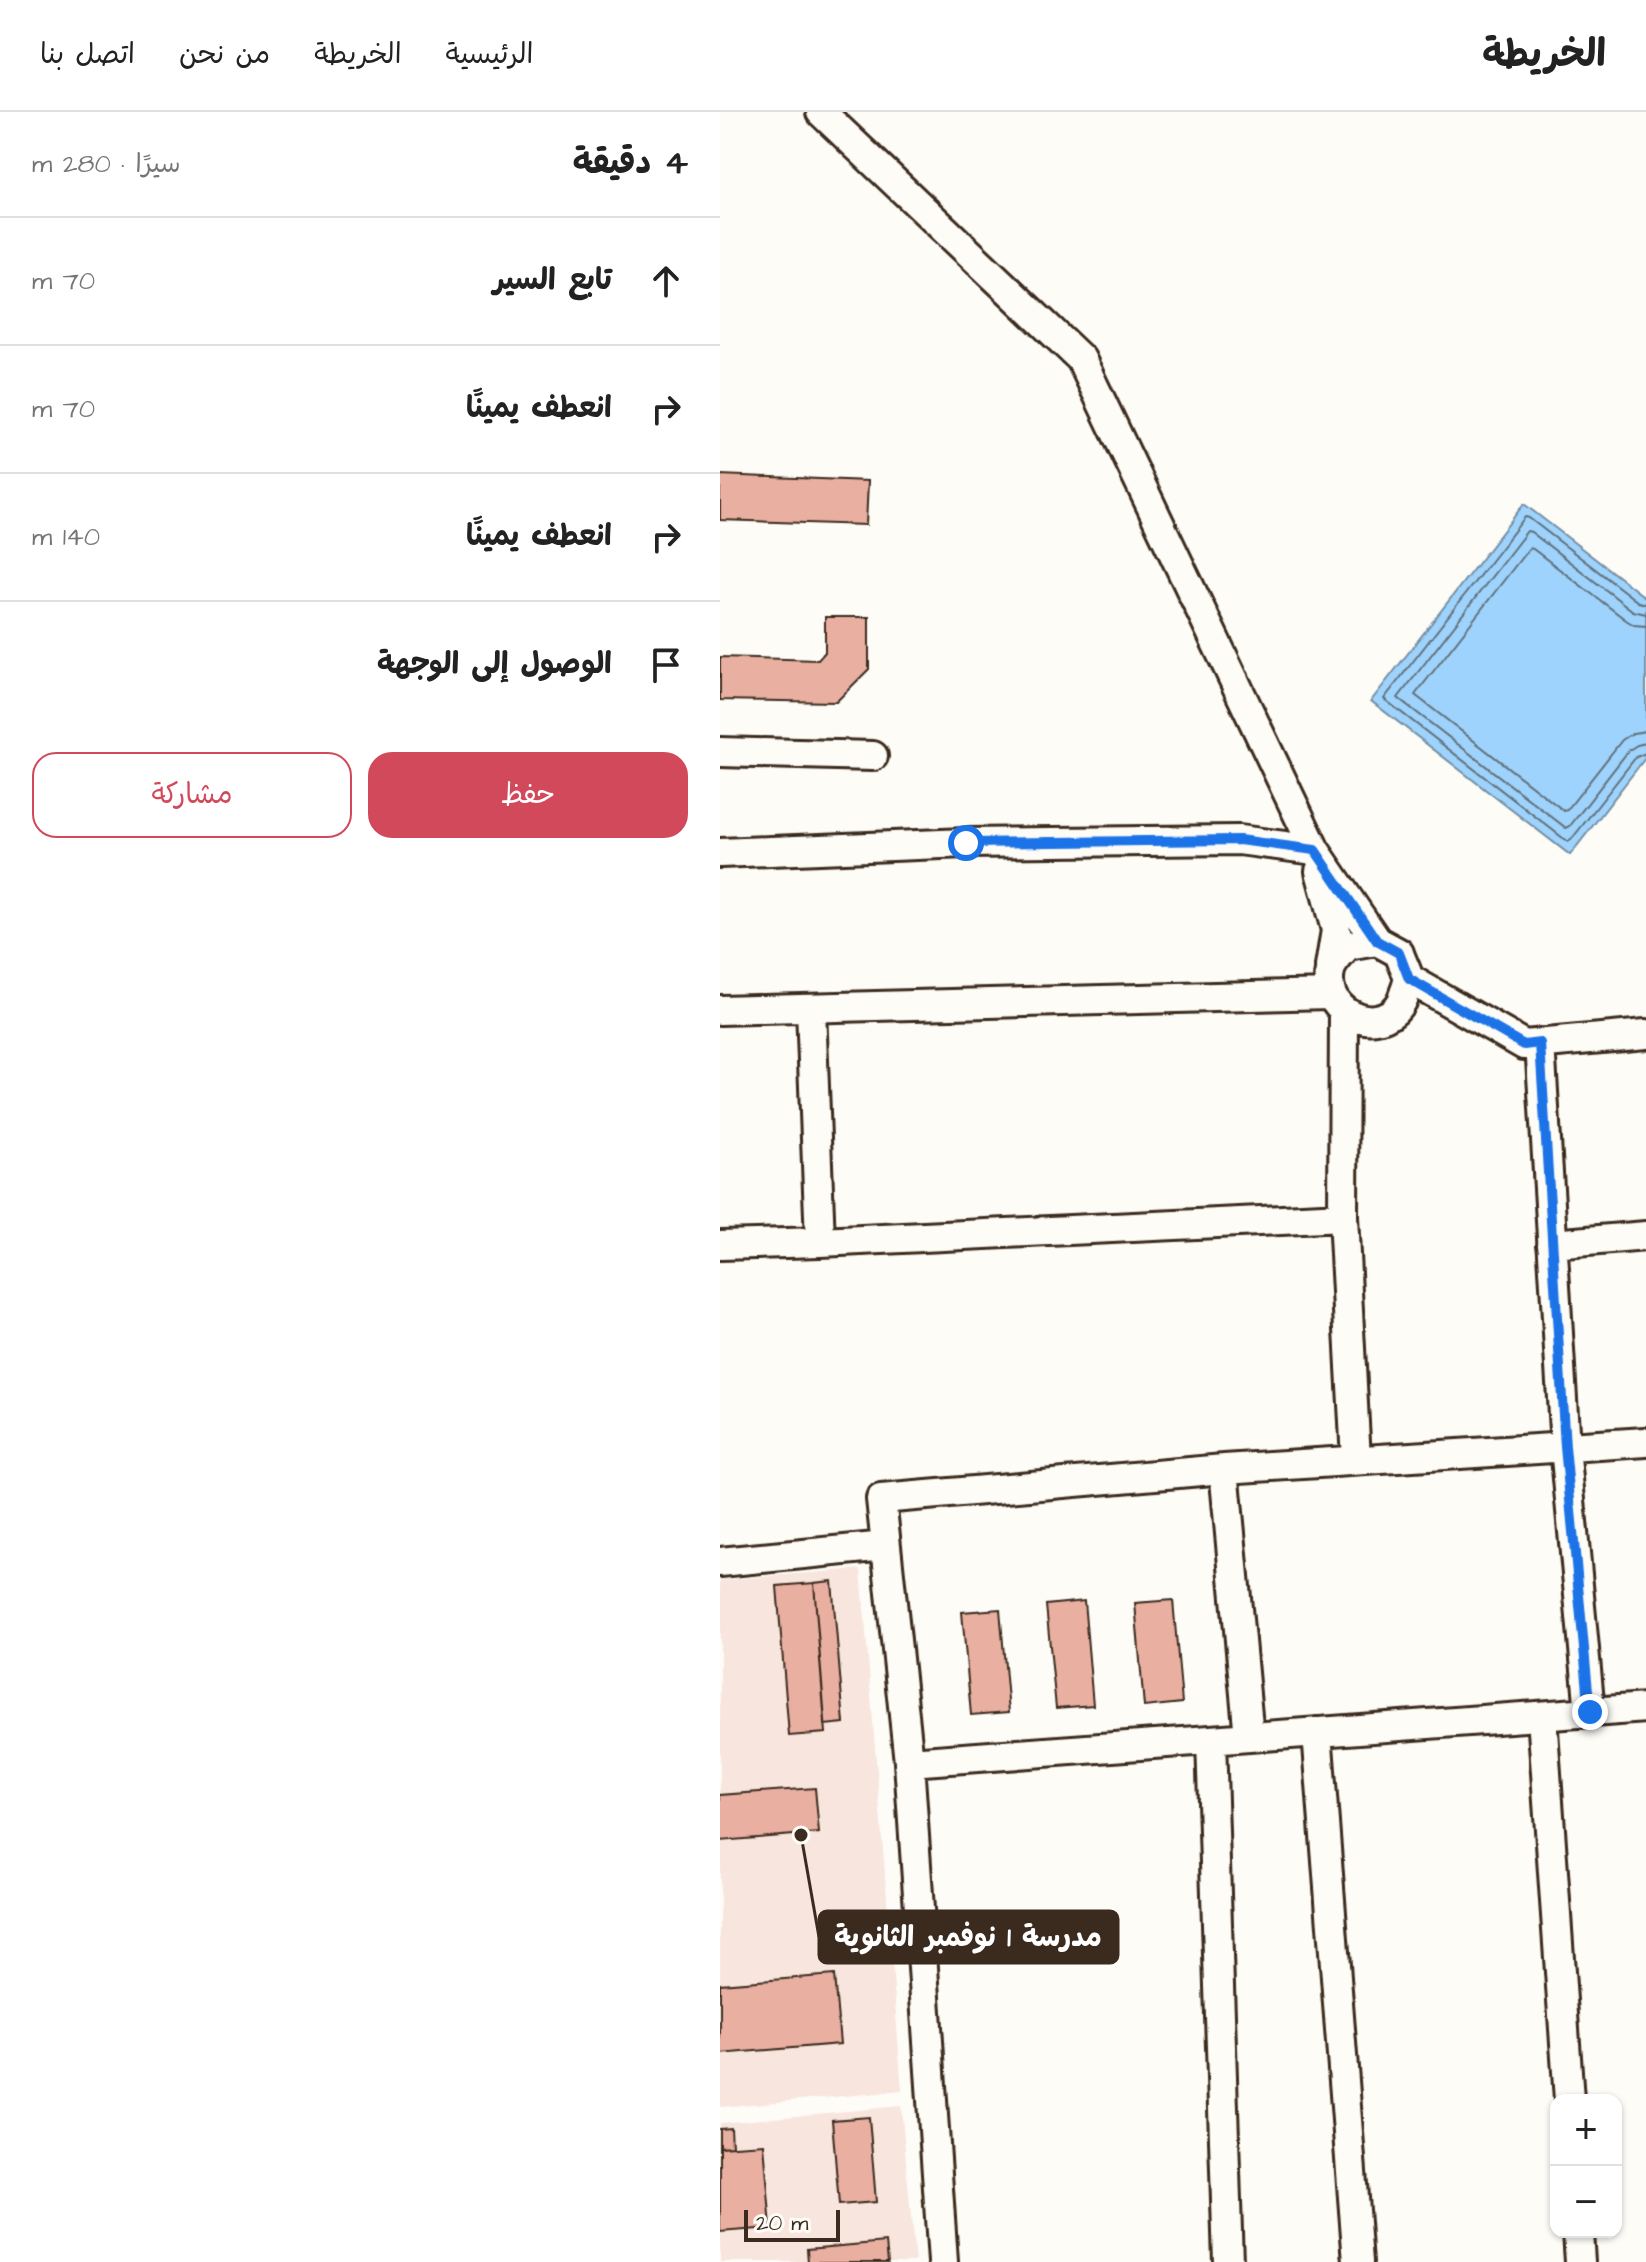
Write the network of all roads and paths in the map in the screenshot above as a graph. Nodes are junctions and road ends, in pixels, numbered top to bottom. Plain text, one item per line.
1 (821, 112) edge
2 (720, 752) edge
3 (873, 756) dead end
4 (1315, 850) junction
5 (720, 853) edge
6 (1377, 941) junction
7 (1409, 979) junction
8 (1335, 992) junction
9 (811, 1009) junction
10 (720, 1010) edge
11 (1646, 1034) edge
12 (1540, 1043) junction
13 (1343, 1217) junction
14 (1646, 1236) edge
15 (820, 1242) junction
16 (1552, 1244) junction
17 (720, 1245) edge
18 (1646, 1442) edge
19 (1565, 1447) junction
20 (1356, 1460) junction
21 (1224, 1469) junction
22 (886, 1546) junction
23 (720, 1562) edge
24 (1646, 1708) edge
25 (1590, 1712) junction
26 (1542, 1716) junction
27 (1317, 1732) junction
28 (1249, 1737) junction
29 (1211, 1740) junction
30 (909, 1762) junction
31 (1569, 2094) edge
32 (1578, 2238) edge
33 (943, 2262) edge
34 (1228, 2262) edge
35 (1358, 2262) edge
36 (1580, 2262) edge

1 - 4 street
2 - 3 street
4 - 5 street
4 - 6 street
4 - 8 street
6 - 7 street
6 - 8 street
7 - 8 street
7 - 12 street
8 - 9 street
8 - 13 street
9 - 10 street
9 - 15 street
11 - 12 street
12 - 16 street
13 - 15 street
13 - 20 street
14 - 16 street
15 - 17 street
16 - 19 street
18 - 19 street
19 - 20 street
19 - 25 street
20 - 21 street
21 - 22 street
21 - 28 street
22 - 23 street
22 - 30 street
24 - 25 street
25 - 26 street
26 - 27 street
26 - 31 street
27 - 28 street
27 - 35 street
28 - 29 street
29 - 30 street
29 - 34 street
30 - 33 street
32 - 36 street

